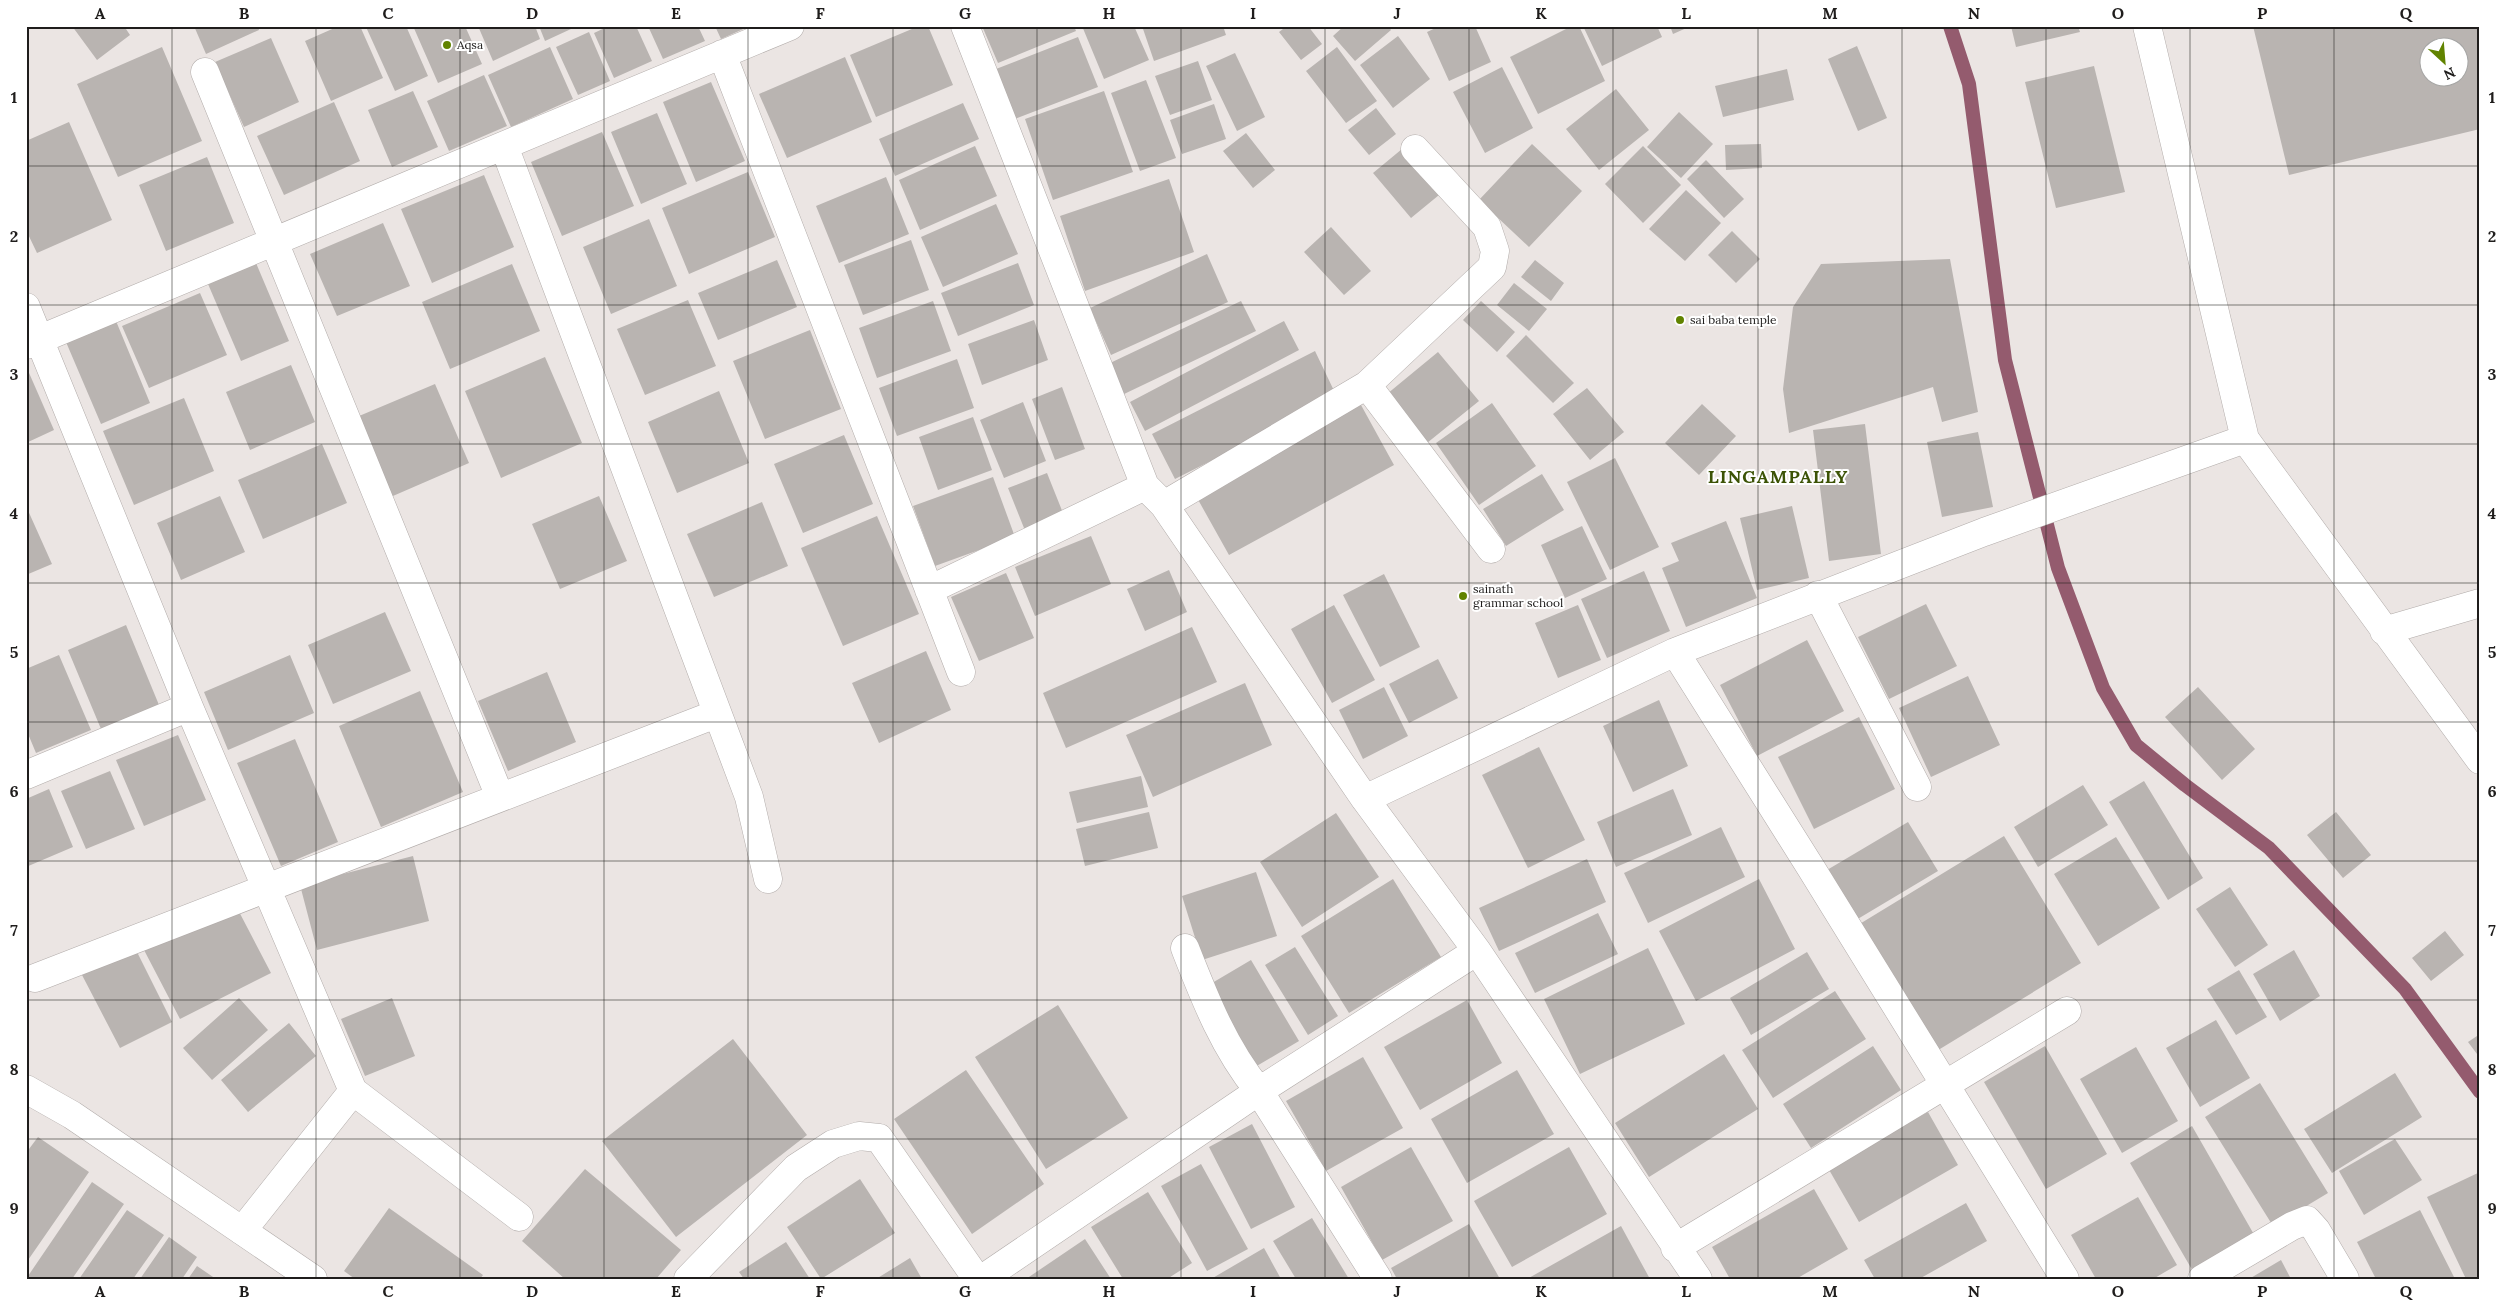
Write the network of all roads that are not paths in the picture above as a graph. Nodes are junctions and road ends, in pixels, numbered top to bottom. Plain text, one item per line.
1 (790, 26) edge
2 (965, 26) edge
3 (2147, 26) edge
4 (722, 54) junction
5 (205, 72) dead end
6 (504, 146) junction
7 (1415, 149) dead end
8 (274, 242) junction
9 (26, 307) edge
10 (33, 342) edge
11 (1367, 385) junction
12 (2245, 439) junction
13 (1154, 495) junction
14 (1490, 549) dead end
15 (929, 590) junction
16 (1818, 595) junction
17 (2480, 603) edge
18 (2384, 632) junction
19 (1675, 652) junction
20 (961, 672) dead end
21 (189, 707) junction
22 (716, 714) junction
23 (2480, 760) edge
24 (26, 775) edge
25 (1917, 787) dead end
26 (500, 797) junction
27 (1364, 799) junction
28 (768, 879) dead end
29 (267, 888) junction
30 (1185, 948) dead end
31 (1477, 951) junction
32 (35, 978) dead end
33 (2066, 1010) dead end
34 (1943, 1085) junction
35 (26, 1089) edge
36 (353, 1091) junction
37 (1259, 1091) junction
38 (519, 1217) dead end
39 (242, 1231) junction
40 (1675, 1248) junction
41 (313, 1279) edge
42 (688, 1279) edge
43 (977, 1279) edge
44 (982, 1279) edge
45 (1378, 1279) edge
46 (1698, 1279) edge
47 (2065, 1279) edge
48 (2202, 1279) edge
49 (2345, 1279) edge

1 - 4 street
2 - 13 street
3 - 12 street
4 - 6 street
4 - 15 street
5 - 8 street
6 - 8 street
6 - 22 street
7 - 11 street
8 - 10 street
8 - 26 street
9 - 10 street
10 - 21 street
11 - 13 street
11 - 14 street
12 - 16 street
12 - 18 street
13 - 15 street
13 - 27 street
15 - 20 street
16 - 19 street
16 - 25 street
17 - 18 street
18 - 23 street
19 - 27 street
19 - 34 street
21 - 24 street
21 - 29 street
22 - 26 street
22 - 28 street
26 - 29 street
27 - 31 street
29 - 32 street
29 - 36 street
30 - 37 street
31 - 37 street
31 - 40 street
33 - 34 street
34 - 40 street
34 - 47 street
35 - 39 street
36 - 38 street
36 - 39 street
37 - 44 street
37 - 45 street
39 - 41 street
40 - 46 street
42 - 43 street
48 - 49 street

